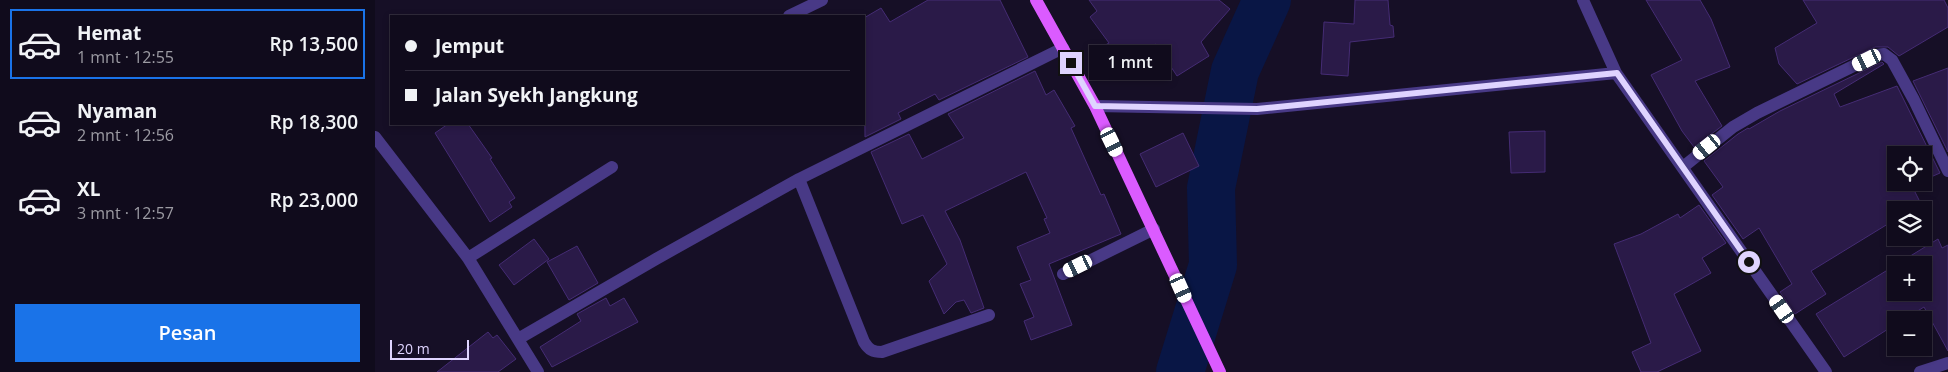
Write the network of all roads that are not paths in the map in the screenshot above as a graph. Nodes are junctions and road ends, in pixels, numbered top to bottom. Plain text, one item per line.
1 (822, 0) edge
2 (1036, 0) edge
3 (1583, 0) edge
4 (791, 15) edge
5 (1063, 48) junction
6 (1617, 73) junction
7 (1095, 106) junction
8 (375, 137) edge
9 (612, 167) dead end
10 (1683, 168) junction
11 (1948, 171) edge
12 (799, 179) junction
13 (1153, 229) junction
14 (468, 258) junction
15 (1063, 274) dead end
16 (989, 314) dead end
17 (518, 339) junction
18 (1948, 363) edge
19 (538, 372) edge
20 (1220, 372) edge
21 (1826, 372) edge
22 (1920, 372) edge

1 - 4 street
2 - 5 main road
3 - 6 street
5 - 7 main road
5 - 12 street
6 - 7 street
6 - 10 street
7 - 13 main road
8 - 14 street
9 - 14 street
10 - 11 street
10 - 21 street
12 - 16 street
12 - 17 street
13 - 15 street
13 - 20 main road
14 - 17 street
17 - 19 street
18 - 22 street

